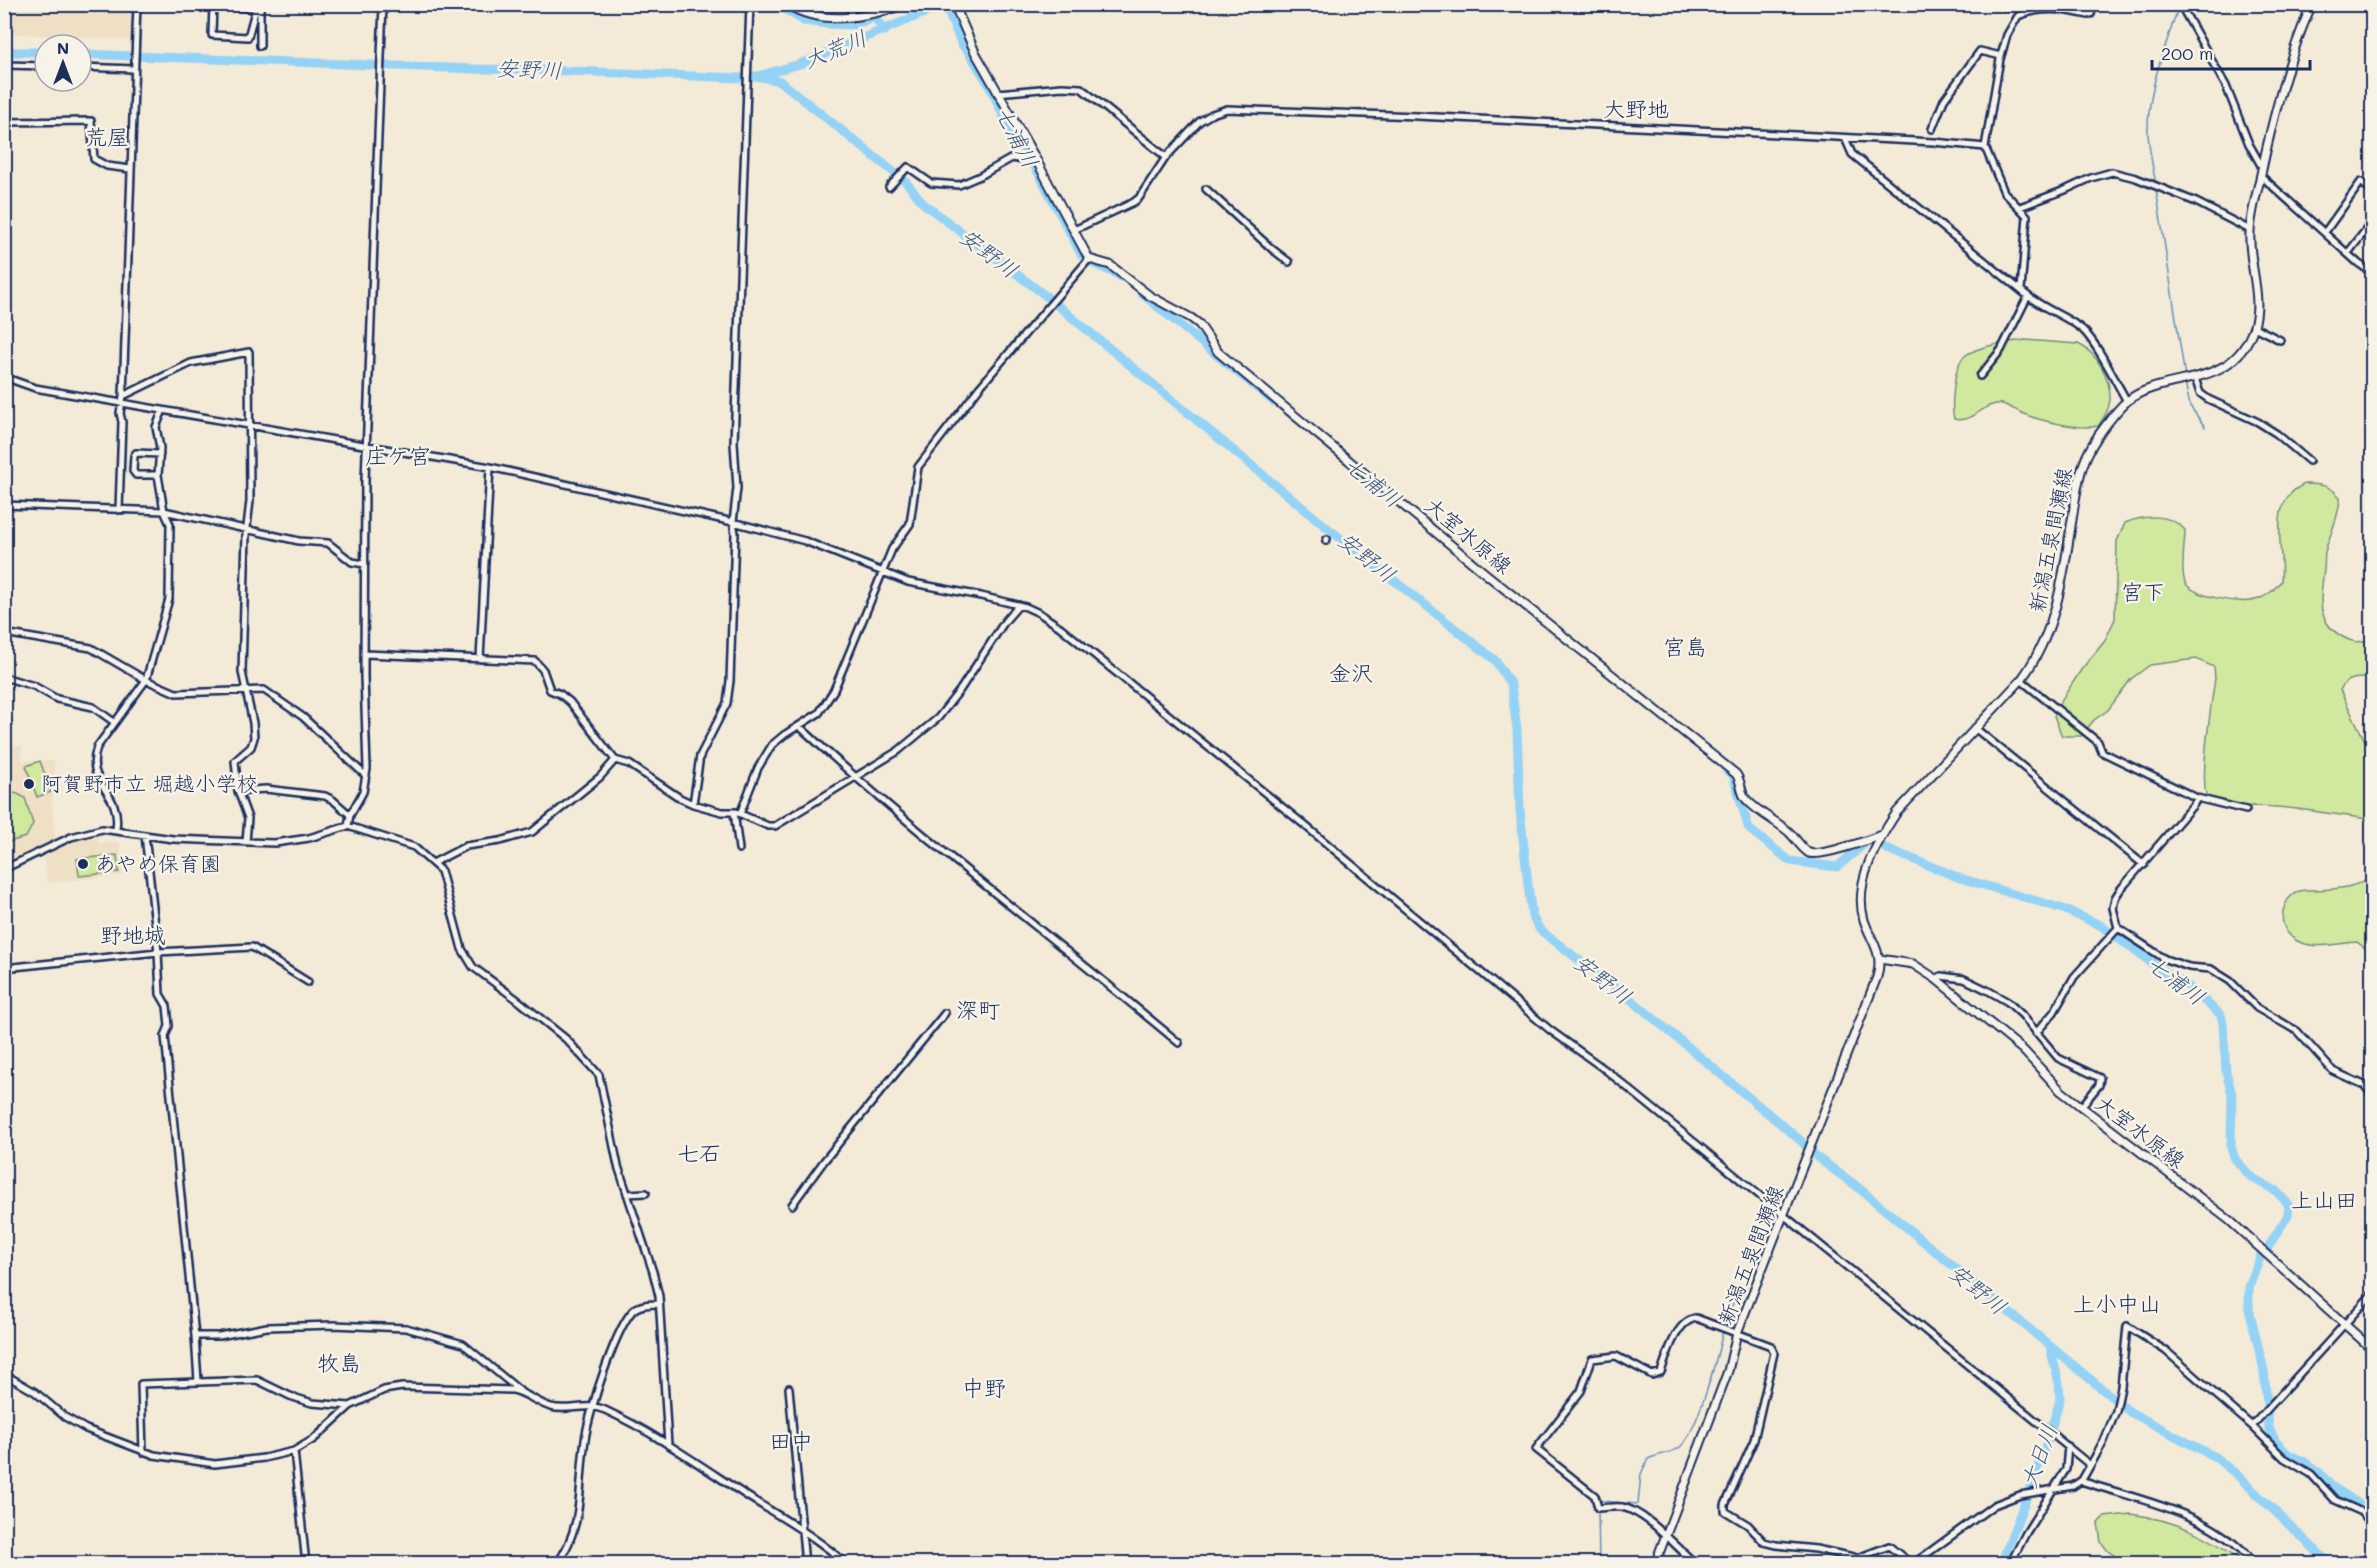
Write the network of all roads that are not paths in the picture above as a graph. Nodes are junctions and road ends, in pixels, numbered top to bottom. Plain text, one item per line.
1 (137, 4) edge
2 (383, 4) edge
3 (750, 4) edge
4 (786, 4) edge
5 (851, 4) edge
6 (906, 4) edge
7 (2094, 4) edge
8 (2312, 4) edge
9 (213, 5) edge
10 (2181, 5) edge
11 (258, 6) edge
12 (956, 7) edge
13 (851, 18) junction
14 (260, 46) dead end
15 (2001, 56) junction
16 (4, 64) edge
17 (33, 65) edge
18 (93, 67) edge
19 (134, 68) junction
20 (997, 93) junction
21 (4, 122) edge
22 (1932, 129) dead end
23 (1845, 138) junction
24 (1985, 147) junction
25 (1033, 154) junction
26 (1166, 157) junction
27 (2262, 167) junction
28 (130, 169) junction
29 (2261, 176) junction
30 (891, 185) dead end
31 (1206, 189) dead end
32 (2373, 191) edge
33 (2020, 207) junction
34 (2373, 222) edge
35 (1074, 230) junction
36 (2250, 230) junction
37 (2325, 232) junction
38 (2348, 253) junction
39 (1089, 259) junction
40 (1289, 262) dead end
41 (2373, 273) edge
42 (2021, 290) junction
43 (2028, 296) junction
44 (2254, 327) junction
45 (2280, 340) dead end
46 (1980, 376) dead end
47 (4, 377) edge
48 (2188, 380) junction
49 (123, 396) junction
50 (2127, 401) junction
51 (122, 403) junction
52 (163, 410) junction
53 (250, 424) junction
54 (366, 446) junction
55 (160, 454) junction
56 (2309, 461) dead end
57 (490, 467) junction
58 (158, 476) junction
59 (4, 505) edge
60 (119, 510) junction
61 (164, 511) junction
62 (733, 522) junction
63 (248, 529) junction
64 (365, 564) junction
65 (883, 572) junction
66 (1019, 605) junction
67 (4, 633) edge
68 (365, 654) junction
69 (480, 659) junction
70 (4, 677) edge
71 (146, 680) junction
72 (2021, 680) junction
73 (245, 691) junction
74 (114, 722) junction
75 (799, 726) junction
76 (1976, 729) junction
77 (615, 760) junction
78 (366, 776) junction
79 (854, 776) junction
80 (238, 791) junction
81 (2197, 798) junction
82 (693, 804) junction
83 (2246, 810) dead end
84 (737, 813) junction
85 (350, 815) junction
86 (348, 826) junction
87 (116, 829) junction
88 (145, 835) junction
89 (1881, 835) junction
90 (246, 842) junction
91 (739, 849) dead end
92 (433, 863) junction
93 (2144, 865) junction
94 (4, 869) edge
95 (2117, 928) junction
96 (158, 952) junction
97 (1880, 959) junction
98 (4, 969) edge
99 (1936, 979) junction
100 (308, 982) dead end
101 (945, 1013) dead end
102 (2036, 1033) junction
103 (1179, 1043) dead end
104 (2373, 1095) edge
105 (2081, 1107) junction
106 (646, 1193) dead end
107 (627, 1194) junction
108 (792, 1204) dead end
109 (1784, 1215) junction
110 (2373, 1294) edge
111 (659, 1304) junction
112 (2345, 1324) junction
113 (1737, 1333) junction
114 (195, 1336) junction
115 (2373, 1349) edge
116 (4, 1374) edge
117 (198, 1381) junction
118 (789, 1388) dead end
119 (521, 1392) junction
120 (350, 1406) junction
121 (592, 1407) junction
122 (2252, 1426) junction
123 (668, 1445) junction
124 (2068, 1446) junction
125 (294, 1451) junction
126 (143, 1452) junction
127 (2090, 1465) junction
128 (2081, 1481) junction
129 (2054, 1489) junction
130 (2373, 1526) edge
131 (802, 1532) junction
132 (1665, 1536) junction
133 (306, 1563) edge
134 (557, 1563) edge
135 (804, 1563) edge
136 (846, 1563) edge
137 (1655, 1563) edge
138 (1696, 1563) edge
139 (1912, 1563) edge
140 (2010, 1563) edge
141 (2254, 1563) edge

1 - 19 street
2 - 54 street
3 - 62 street
4 - 13 main road
5 - 13 street
6 - 13 main road
7 - 15 street
8 - 27 main road, 新潟五泉間瀬線
9 - 11 street
9 - 11 street
10 - 27 street
11 - 14 street
12 - 20 main road
15 - 22 street
15 - 24 street
16 - 17 street
18 - 19 street
19 - 28 street
20 - 25 main road
20 - 26 street
21 - 28 street
23 - 24 street
23 - 26 street
23 - 42 street
24 - 33 street
25 - 30 street
25 - 35 main road
26 - 35 street
27 - 29 main road, 新潟五泉間瀬線
28 - 49 street
29 - 36 main road, 新潟五泉間瀬線
29 - 37 street
31 - 40 street
32 - 37 street
33 - 36 street
33 - 42 street
34 - 38 street
35 - 39 main road
36 - 44 main road, 新潟五泉間瀬線
37 - 38 street
38 - 41 street
39 - 65 street
39 - 89 main road, 大室水原線
42 - 43 street
43 - 46 street
43 - 50 street
44 - 45 street
44 - 48 main road, 新潟五泉間瀬線
47 - 51 street
48 - 50 main road, 新潟五泉間瀬線
48 - 56 street
49 - 51 street
49 - 53 street
50 - 72 main road, 新潟五泉間瀬線
51 - 52 street
51 - 60 street
52 - 53 street
52 - 55 street
53 - 54 street
53 - 63 street
54 - 57 street
54 - 64 street
55 - 58 street
55 - 58 street
57 - 62 street
57 - 69 street
58 - 61 street
59 - 60 street
60 - 61 street
61 - 63 street
61 - 71 street
62 - 65 street
62 - 82 street
63 - 64 street
63 - 73 street
64 - 68 street
65 - 66 street
65 - 75 street
66 - 79 street
66 - 109 street
67 - 71 street
68 - 69 street
68 - 78 street
69 - 77 street
70 - 74 street
71 - 73 street
71 - 74 street
72 - 76 main road, 新潟五泉間瀬線
72 - 81 street
73 - 78 street
73 - 80 street
74 - 87 street
75 - 79 street
75 - 84 street
76 - 89 main road, 新潟五泉間瀬線
76 - 93 street
77 - 82 street
77 - 92 street
78 - 85 street
79 - 84 street
79 - 103 street
80 - 85 street
80 - 90 street
81 - 83 street
81 - 93 street
82 - 84 street
84 - 91 street
85 - 86 street
86 - 90 street
86 - 92 street
87 - 88 street
87 - 94 street
88 - 90 street
88 - 96 street
89 - 97 main road, 新潟五泉間瀬線
92 - 107 street
93 - 95 street
95 - 102 street
95 - 104 street
96 - 98 street
96 - 100 street
96 - 114 street
97 - 99 main road, 大室水原線
97 - 109 main road, 新潟五泉間瀬線
99 - 102 street
99 - 105 main road, 大室水原線
101 - 108 street
102 - 105 street
105 - 112 main road, 大室水原線
106 - 107 street
107 - 111 street
109 - 113 main road, 新潟五泉間瀬線
109 - 124 street
110 - 112 street
111 - 121 street
111 - 123 street
112 - 115 main road, 大室水原線
112 - 122 street
113 - 132 main road, 新潟五泉間瀬線
113 - 132 street
113 - 139 street
114 - 117 street
114 - 119 street
116 - 126 street
117 - 120 street
117 - 126 street
118 - 131 street
119 - 120 street
119 - 121 street
120 - 125 street
121 - 123 street
121 - 134 street
122 - 127 street
122 - 130 street
123 - 131 street
124 - 127 street
124 - 129 street
125 - 126 street
125 - 133 street
127 - 128 street
128 - 129 street
128 - 141 street
129 - 139 street
129 - 140 street
131 - 135 street
131 - 136 street
132 - 137 main road, 新潟五泉間瀬線
132 - 138 street

